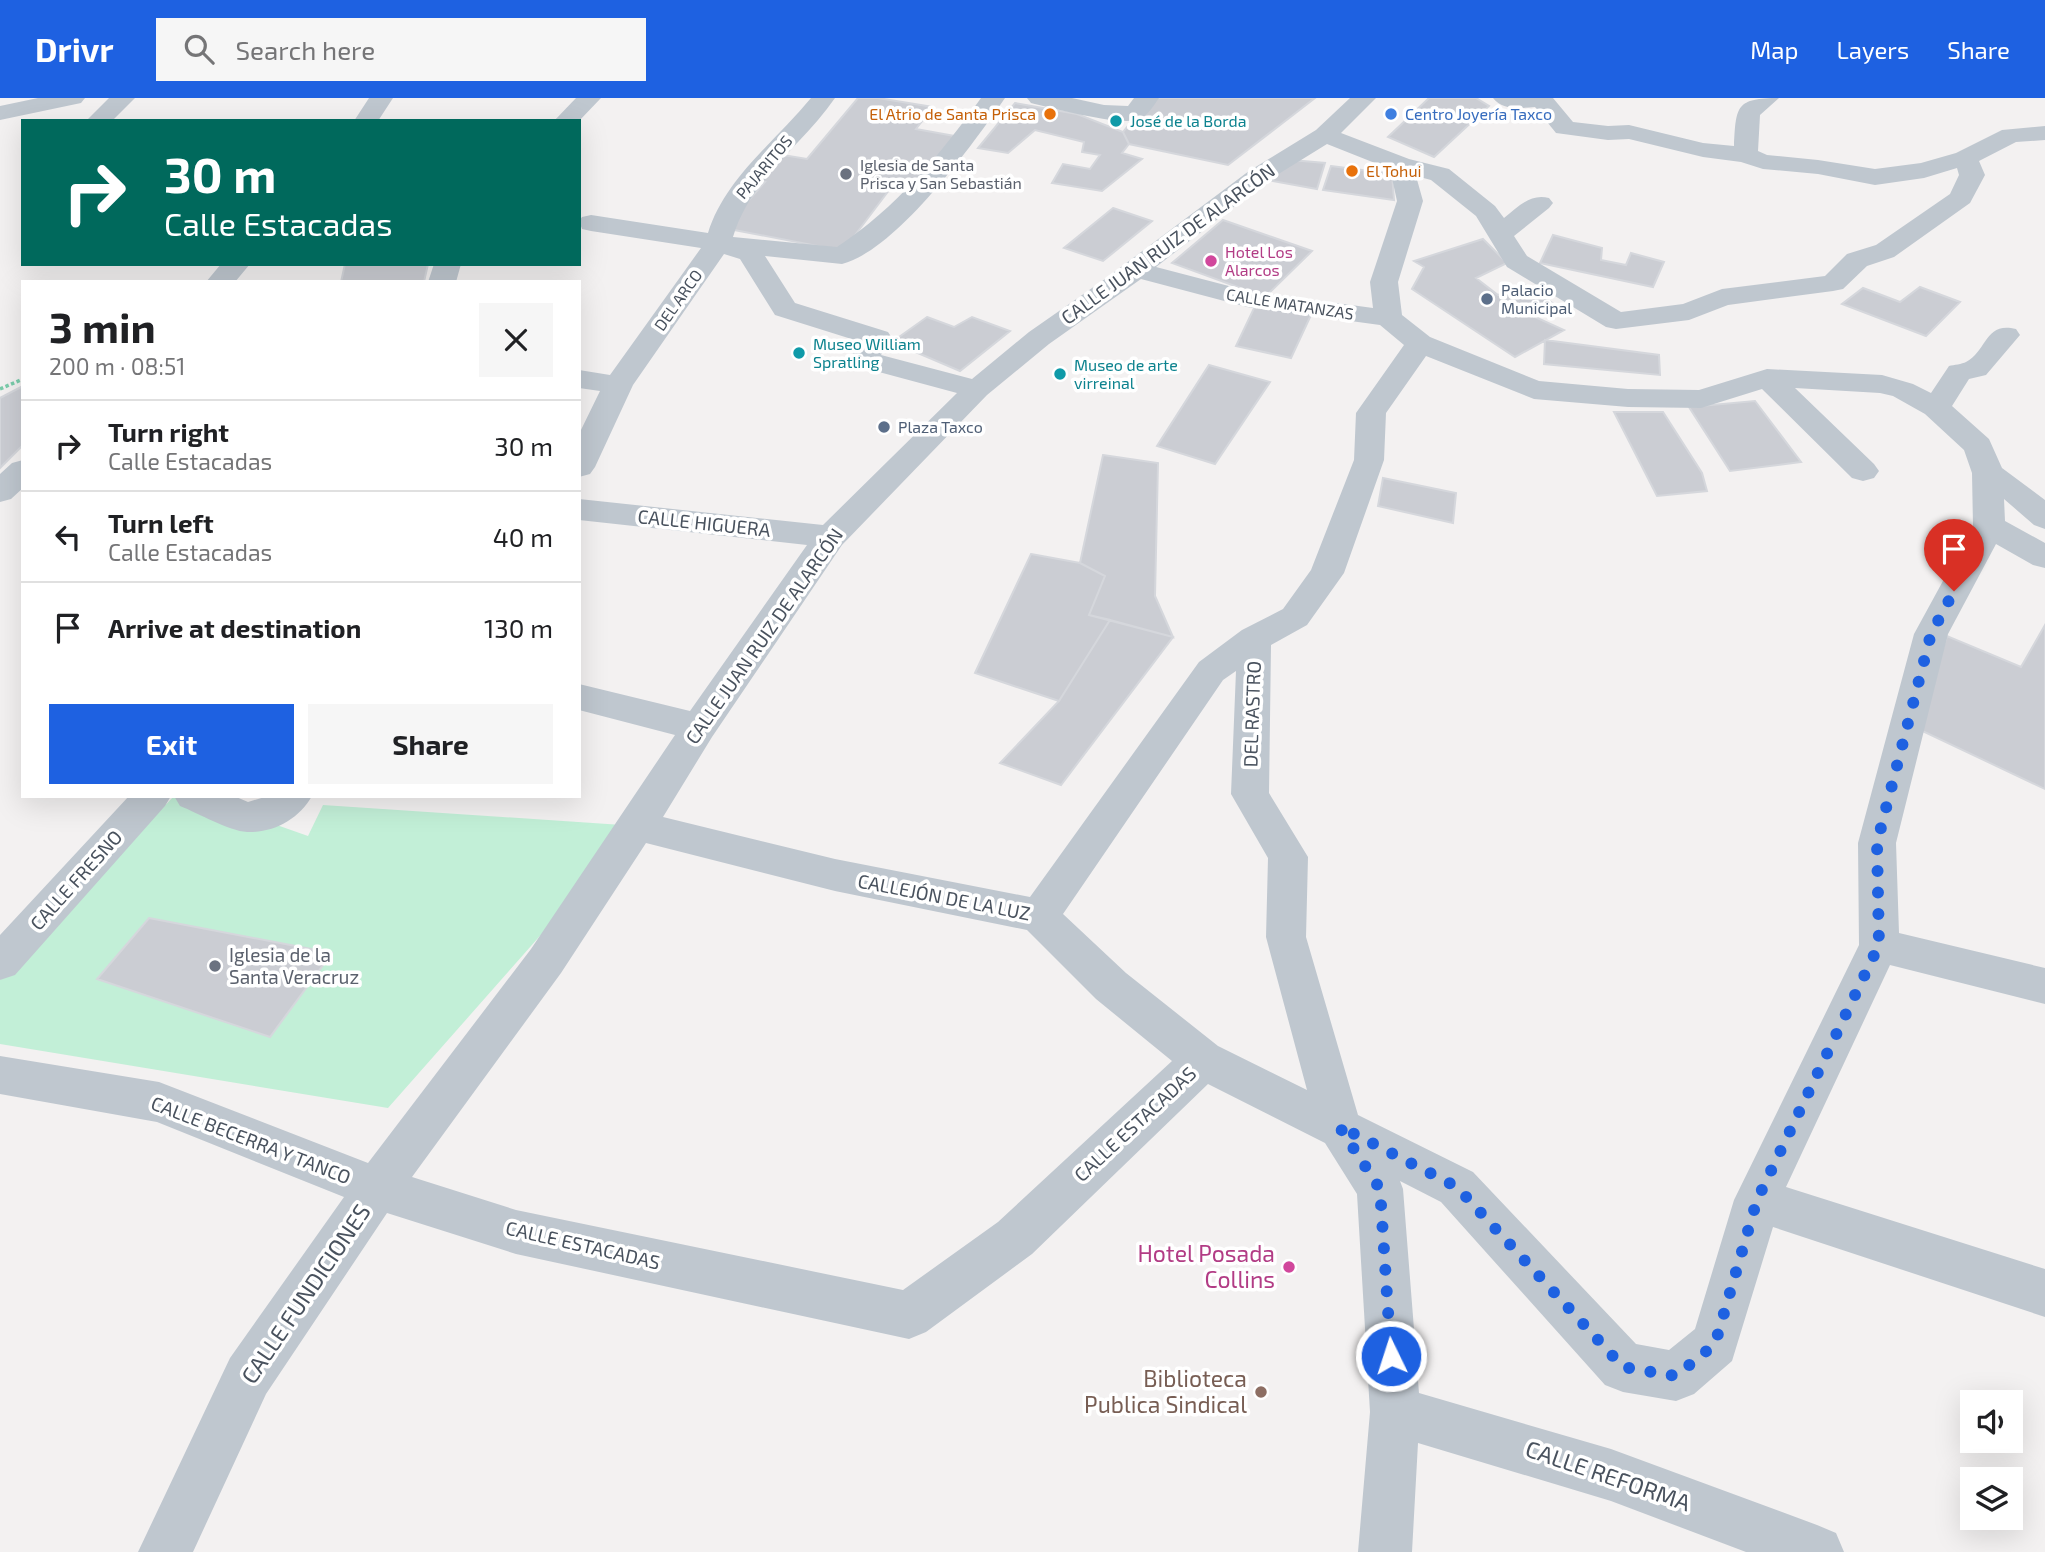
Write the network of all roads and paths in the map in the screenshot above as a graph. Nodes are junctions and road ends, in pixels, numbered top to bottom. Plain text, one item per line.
1 (13, 98) edge
2 (73, 98) edge
3 (123, 98) edge
4 (381, 98) edge
5 (589, 98) edge
6 (823, 98) edge
7 (993, 98) edge
8 (1039, 98) edge
9 (1147, 98) edge
10 (1364, 98) edge
11 (1505, 98) edge
12 (1542, 98) edge
13 (1764, 98) edge
14 (0, 104) edge
15 (0, 113) edge
16 (100, 119) edge
17 (367, 119) edge
18 (568, 119) edge
19 (2045, 134) edge
20 (1325, 135) junction
21 (1746, 155) junction
22 (1965, 158) junction
23 (1401, 165) junction
24 (1540, 203) dead end
25 (591, 223) dead end
26 (1500, 234) junction
27 (718, 243) junction
28 (806, 250) junction
29 (235, 266) edge
30 (1152, 274) dead end
31 (221, 280) edge
32 (769, 282) junction
33 (1388, 318) junction
34 (2006, 335) dead end
35 (1420, 343) junction
36 (1767, 378) junction
37 (581, 379) edge
38 (21, 380) edge
39 (618, 385) junction
40 (0, 389) edge
41 (977, 389) junction
42 (1936, 408) junction
43 (581, 463) edge
44 (1863, 471) dead end
45 (21, 472) edge
46 (1988, 473) junction
47 (0, 492) edge
48 (581, 509) edge
49 (2045, 518) edge
50 (1989, 526) junction
51 (830, 537) junction
52 (2045, 556) edge
53 (1254, 639) junction
54 (581, 698) edge
55 (699, 727) junction
56 (150, 798) edge
57 (197, 798) edge
58 (291, 798) edge
59 (637, 826) junction
60 (1039, 916) junction
61 (1879, 945) junction
62 (0, 963) edge
63 (2045, 986) edge
64 (1203, 1060) junction
65 (0, 1075) edge
66 (1339, 1126) junction
67 (377, 1188) junction
68 (1757, 1200) junction
69 (2045, 1293) edge
70 (1395, 1412) junction
71 (165, 1552) edge
72 (1385, 1552) edge
73 (1817, 1552) edge

1 - 14 street
2 - 15 street
3 - 16 street
4 - 17 street
5 - 18 street
6 - 27 street, PAJARITOS
7 - 28 street
8 - 9 street
10 - 20 street, CALLE JUAN RUIZ DE ALARCÓN
11 - 12 street
12 - 21 street
13 - 21 street
19 - 22 street
20 - 23 street
20 - 41 street, CALLE JUAN RUIZ DE ALARCÓN
21 - 22 street
22 - 26 street
23 - 26 street
23 - 33 street
24 - 26 street
25 - 27 street
27 - 28 street
27 - 32 street
27 - 39 street, DEL ARCO
28 - 32 street
29 - 31 street
30 - 33 street, CALLE MATANZAS
32 - 41 street
33 - 35 street
34 - 42 street
35 - 36 street
35 - 53 street, DEL RASTRO
36 - 42 street
36 - 44 street
37 - 39 street
38 - 40 path
39 - 43 street, DEL ARCO
41 - 51 street, CALLE JUAN RUIZ DE ALARCÓN
42 - 46 street
45 - 47 street
46 - 49 street
46 - 50 street
48 - 51 street, CALLE HIGUERA
50 - 52 street
50 - 61 street, CALLE ESTACADAS
51 - 55 street, CALLE JUAN RUIZ DE ALARCÓN
53 - 60 street
53 - 66 street, DEL RASTRO
54 - 55 street
55 - 59 street, CALLE JUAN RUIZ DE ALARCÓN
56 - 62 street, CALLE FRESNO
57 - 58 street
59 - 60 street, CALLEJÓN DE LA LUZ
59 - 67 street, CALLE JUAN RUIZ DE ALARCÓN
60 - 64 street, CALLEJÓN DE LA LUZ
61 - 63 street
61 - 68 street, CALLE ESTACADAS
64 - 66 street, CALLE ESTACADAS
64 - 67 street, CALLE ESTACADAS
65 - 67 street, CALLE BECERRA Y TANCO
66 - 68 street, CALLE ESTACADAS
66 - 70 street
67 - 71 street, CALLE FUNDICIONES
68 - 69 street
70 - 72 street
70 - 73 street, CALLE REFORMA

